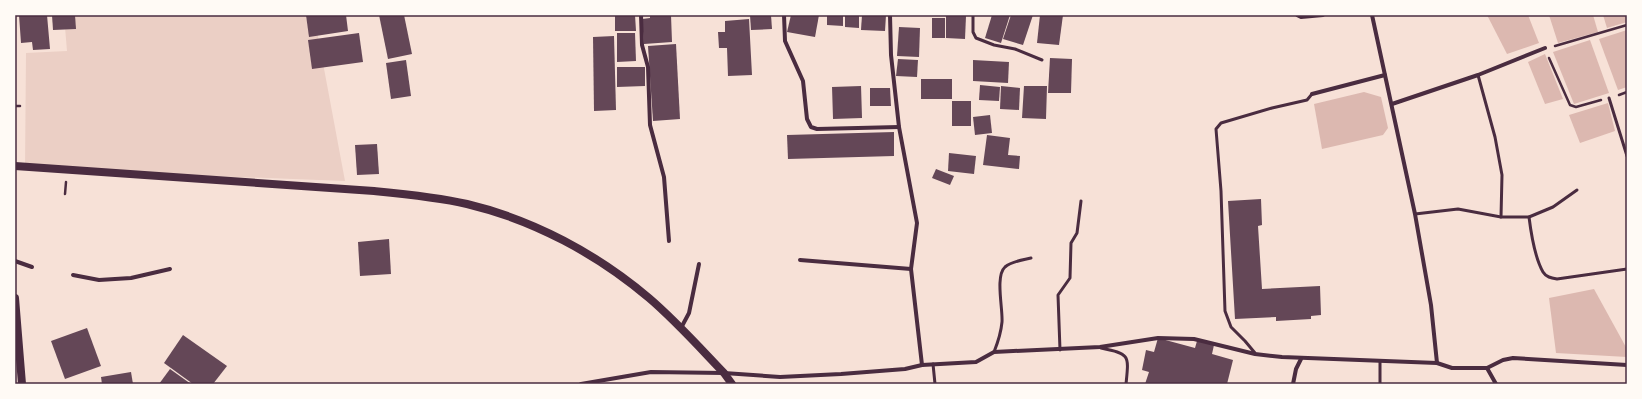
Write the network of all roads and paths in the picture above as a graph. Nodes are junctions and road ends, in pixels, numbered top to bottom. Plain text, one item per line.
1 (640, 15) edge
2 (784, 15) edge
3 (890, 15) edge
4 (973, 15) edge
5 (1297, 15) edge
6 (1323, 15) edge
7 (1372, 15) edge
8 (1627, 25) edge
9 (1545, 48) junction
10 (1042, 60) dead end
11 (1385, 75) junction
12 (1478, 75) junction
13 (1627, 92) edge
14 (1312, 94) joint
15 (1609, 98) junction
16 (1392, 104) junction
17 (15, 106) edge
18 (20, 106) dead end
19 (899, 127) junction
20 (1627, 156) edge
21 (15, 166) edge
22 (1577, 190) dead end
23 (1081, 201) dead end
24 (1415, 214) junction
25 (1501, 216) junction
26 (1529, 217) junction
27 (669, 241) dead end
28 (1031, 258) dead end
29 (800, 260) dead end
30 (15, 261) edge
31 (699, 264) dead end
32 (32, 267) dead end
33 (170, 269) dead end
34 (911, 269) junction
35 (1627, 270) edge
36 (73, 275) dead end
37 (15, 298) edge
38 (681, 328) junction
39 (1100, 347) junction
40 (1060, 350) junction
41 (994, 352) junction
42 (1255, 354) junction
43 (1301, 359) junction
44 (1380, 361) junction
45 (1437, 363) junction
46 (933, 364) junction
47 (922, 365) junction
48 (1627, 365) edge
49 (1487, 368) junction
50 (724, 373) junction
51 (22, 384) edge
52 (581, 384) edge
53 (732, 384) edge
54 (935, 384) edge
55 (1126, 384) edge
56 (1293, 384) edge
57 (1380, 384) edge
58 (1496, 384) edge

1 - 27 street
2 - 19 street
3 - 19 street
4 - 10 lane
5 - 6 street
7 - 11 street
8 - 9 path
9 - 12 street
9 - 15 path
11 - 14 street
11 - 16 street
12 - 16 street
12 - 25 lane
13 - 15 path
14 - 42 lane
15 - 20 lane
16 - 24 street
17 - 18 path
19 - 34 street
21 - 38 main road
22 - 26 lane
23 - 40 lane
24 - 25 lane
24 - 45 street
25 - 26 lane
26 - 35 lane
28 - 41 lane
29 - 34 street
30 - 32 street
31 - 38 street
33 - 36 street
34 - 47 street
37 - 51 main road
38 - 50 main road
39 - 40 street
39 - 42 street
39 - 55 lane
40 - 41 street
41 - 46 street
42 - 43 street
43 - 44 street
43 - 56 street
44 - 45 street
44 - 57 lane
45 - 49 street
46 - 47 street
46 - 54 lane
47 - 50 street
48 - 49 street
49 - 58 street
50 - 52 street
50 - 53 main road

